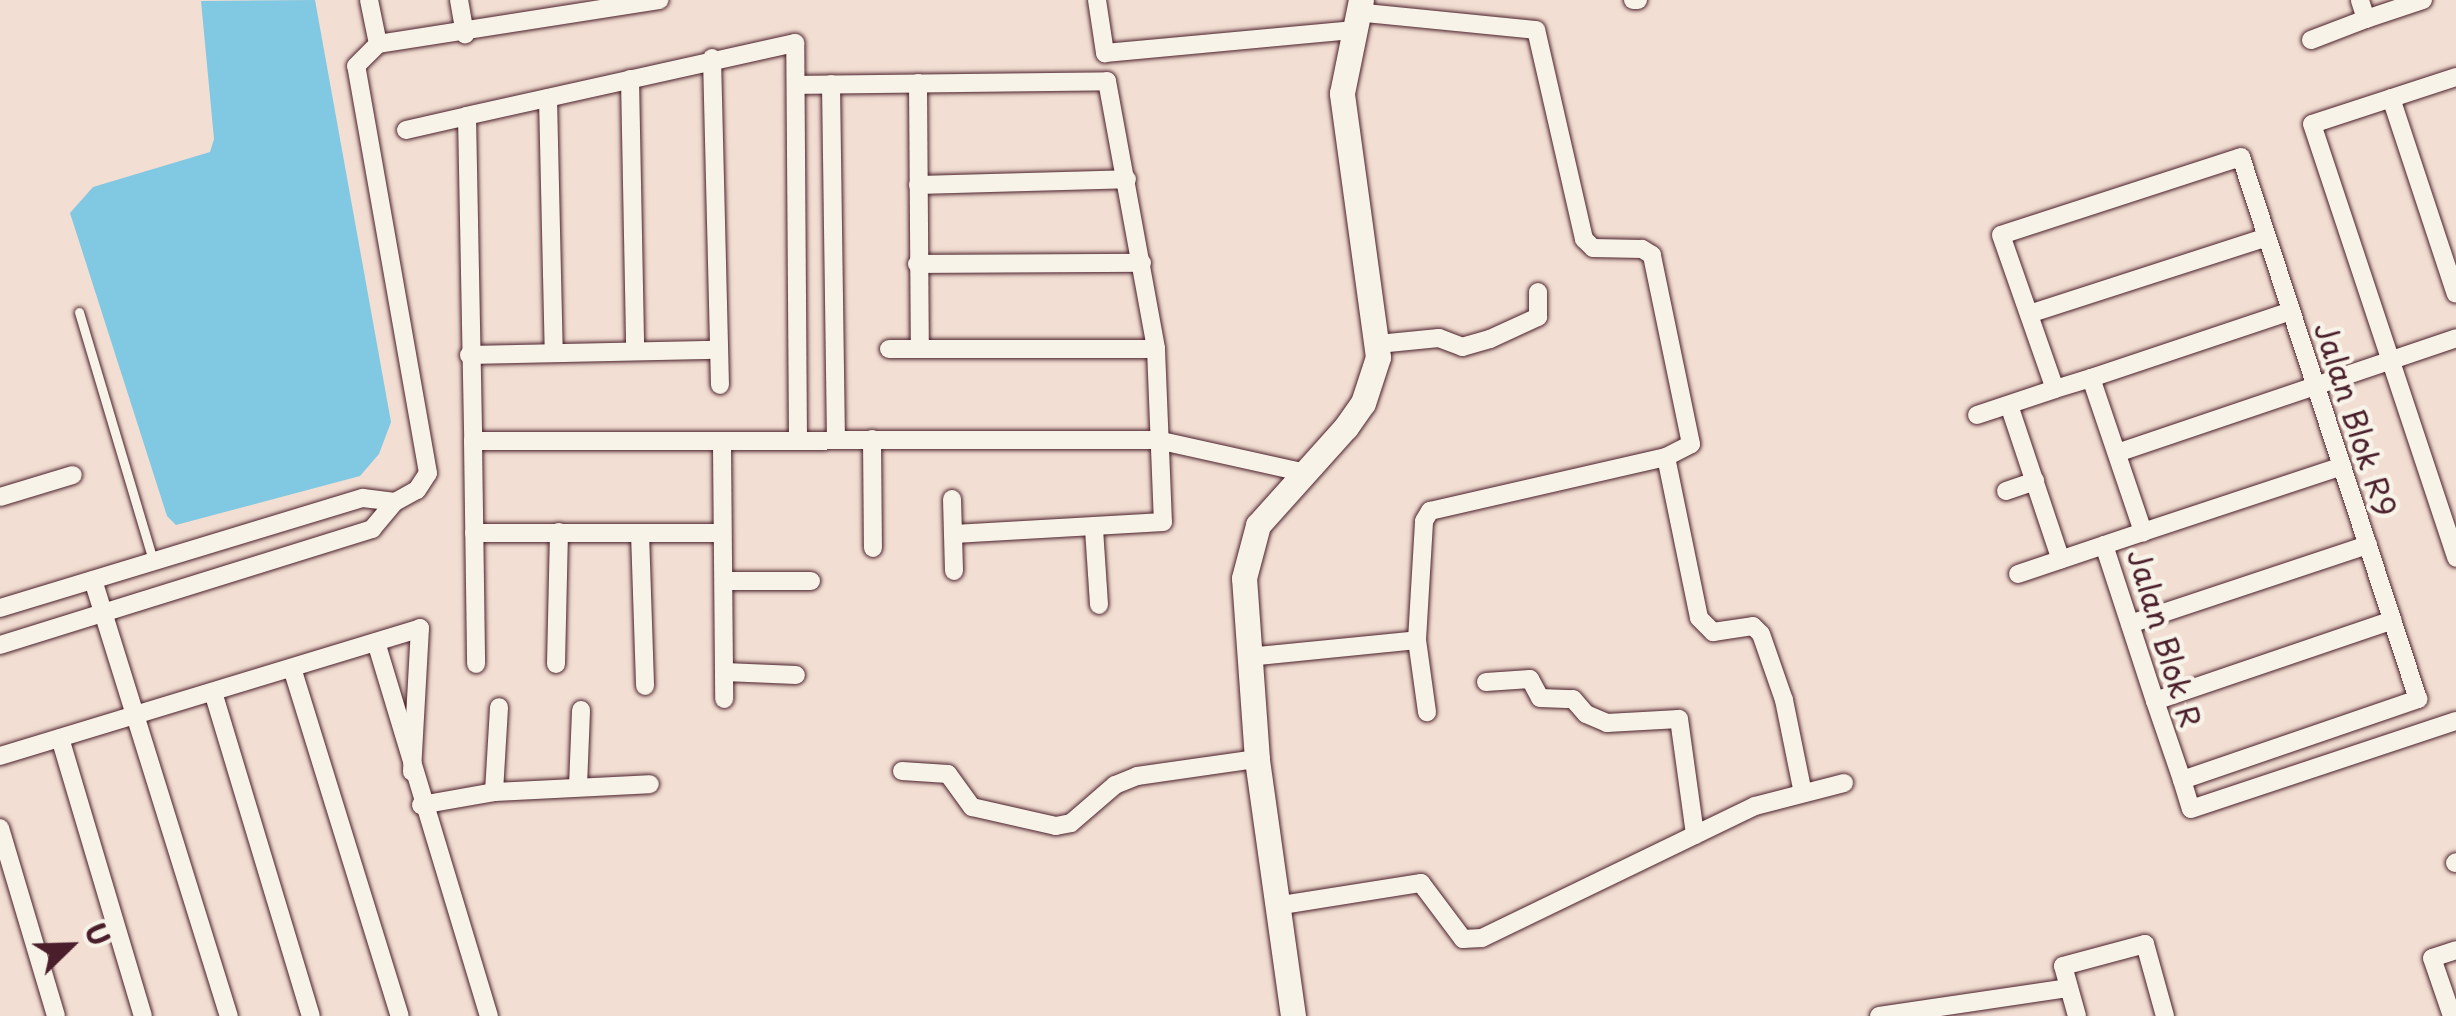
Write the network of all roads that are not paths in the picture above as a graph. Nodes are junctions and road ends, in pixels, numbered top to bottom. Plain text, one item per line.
1 (370, 0) edge
2 (459, 0) edge
3 (544, 0) edge
4 (660, 0) edge
5 (1097, 0) edge
6 (2360, 0) edge
7 (2423, 0) edge
8 (626, 3) edge
9 (1357, 14) edge
10 (2366, 19) junction
11 (547, 20) junction
12 (466, 34) junction
13 (2311, 40) dead end
14 (378, 44) junction
15 (1106, 53) junction
16 (712, 58) junction
17 (2456, 77) edge
18 (630, 79) junction
19 (1108, 81) junction
20 (918, 83) junction
21 (831, 84) junction
22 (799, 85) junction
23 (548, 98) junction
24 (2391, 98) junction
25 (467, 116) junction
26 (406, 130) dead end
27 (1127, 180) junction
28 (918, 184) junction
29 (2267, 238) junction
30 (1142, 263) junction
31 (917, 264) junction
32 (1538, 292) dead end
33 (2456, 294) edge
34 (2291, 311) junction
35 (79, 312) dead end
36 (2029, 314) junction
37 (2456, 338) edge
38 (1378, 344) junction
39 (920, 348) junction
40 (890, 349) dead end
41 (1156, 349) junction
42 (717, 350) junction
43 (636, 351) junction
44 (554, 353) junction
45 (469, 354) junction
46 (2391, 362) junction
47 (2091, 378) junction
48 (720, 385) dead end
49 (2316, 387) junction
50 (2055, 390) junction
51 (2009, 404) junction
52 (1977, 415) dead end
53 (872, 439) junction
54 (798, 440) junction
55 (836, 440) junction
56 (1157, 440) junction
57 (474, 441) junction
58 (722, 445) junction
59 (2117, 454) junction
60 (1666, 457) junction
61 (2342, 466) junction
62 (1306, 473) junction
63 (73, 475) dead end
64 (2035, 481) junction
65 (2006, 491) dead end
66 (0, 497) edge
67 (952, 499) dead end
68 (395, 502) junction
69 (1094, 529) junction
70 (559, 532) junction
71 (640, 532) junction
72 (2143, 532) junction
73 (474, 533) junction
74 (722, 534) junction
75 (954, 534) junction
76 (2368, 544) junction
77 (2104, 545) junction
78 (873, 548) dead end
79 (2456, 558) edge
80 (2061, 560) junction
81 (153, 561) junction
82 (954, 571) dead end
83 (2018, 574) dead end
84 (93, 580) junction
85 (726, 581) junction
86 (812, 581) dead end
87 (1099, 605) dead end
88 (0, 608) edge
89 (104, 614) junction
90 (2392, 620) junction
91 (2130, 624) junction
92 (1418, 640) junction
93 (376, 642) junction
94 (0, 645) edge
95 (1248, 657) junction
96 (476, 664) dead end
97 (556, 664) dead end
98 (292, 668) junction
99 (726, 672) junction
100 (796, 674) dead end
101 (1486, 682) dead end
102 (645, 686) dead end
103 (214, 692) junction
104 (724, 699) dead end
105 (2155, 700) junction
106 (499, 707) dead end
107 (580, 710) dead end
108 (1426, 712) dead end
109 (138, 715) junction
110 (2456, 721) edge
111 (60, 738) junction
112 (0, 756) edge
113 (1257, 759) junction
114 (902, 770) dead end
115 (412, 772) junction
116 (2182, 780) junction
117 (1844, 783) dead end
118 (650, 784) dead end
119 (578, 786) junction
120 (494, 792) junction
121 (1802, 793) junction
122 (421, 805) junction
123 (0, 828) edge
124 (1695, 835) junction
125 (1282, 905) junction
126 (2456, 950) edge
127 (2069, 988) junction
128 (56, 1016) edge
129 (143, 1016) edge
130 (229, 1016) edge
131 (311, 1016) edge
132 (400, 1016) edge
133 (489, 1016) edge
134 (1293, 1016) edge
135 (1879, 1016) edge
136 (2076, 1016) edge
137 (2165, 1016) edge
138 (2452, 1016) edge

1 - 14 street
2 - 12 street
3 - 11 street
4 - 8 street
5 - 15 street
6 - 10 street
7 - 10 street
8 - 11 street
9 - 15 street
9 - 38 street
9 - 60 street
10 - 13 street
11 - 12 street
12 - 14 street
14 - 68 street
15 - 19 street
16 - 18 street
16 - 22 street
16 - 42 street
17 - 24 street
18 - 23 street
18 - 43 street
19 - 20 street
19 - 27 street
20 - 21 street
20 - 28 street
21 - 22 street
21 - 55 street
22 - 54 street
23 - 25 street
23 - 44 street
24 - 33 street
24 - 46 street
25 - 26 street
25 - 45 street
27 - 28 street
27 - 30 street
28 - 31 street
29 - 34 street, Jalan Blok R9
29 - 36 street
29 - 36 street, Jalan Blok R9
30 - 31 street
30 - 41 street
31 - 39 street
32 - 38 street
34 - 47 street
34 - 49 street, Jalan Blok R9
35 - 81 lane
36 - 50 street
37 - 46 street
38 - 62 street
39 - 40 street
39 - 41 street
41 - 56 street
42 - 43 street
42 - 48 street
43 - 44 street
44 - 45 street
45 - 57 street
46 - 49 street
46 - 79 street
47 - 50 street
47 - 59 street, Jalan Blok R
49 - 59 street
49 - 61 street, Jalan Blok R9
50 - 51 street
51 - 52 street
51 - 64 street
53 - 55 street
53 - 56 street
53 - 78 street
54 - 55 street
54 - 58 street
56 - 62 street
56 - 69 street
57 - 58 street
57 - 73 street
58 - 74 street
59 - 72 street, Jalan Blok R
60 - 92 street
60 - 121 street
61 - 72 street
61 - 76 street, Jalan Blok R9
62 - 95 street
63 - 66 street
64 - 65 street
64 - 80 street
67 - 75 street
68 - 81 street
68 - 89 street
69 - 75 street
69 - 87 street
70 - 71 street
70 - 73 street
70 - 97 street
71 - 74 street
71 - 102 street
72 - 77 street, Jalan Blok R
73 - 96 street
74 - 85 street
75 - 82 street
76 - 90 street, Jalan Blok R9
76 - 91 street
77 - 80 street
77 - 91 street, Jalan Blok R
80 - 83 street
81 - 84 street
84 - 88 street
84 - 89 street
85 - 86 street
85 - 99 street
89 - 94 street
89 - 109 street
90 - 105 street
90 - 116 street, Jalan Blok R9
91 - 105 street, Jalan Blok R
92 - 95 street
92 - 108 street
93 - 98 street
93 - 115 street
93 - 115 street
95 - 113 street
98 - 103 street
98 - 132 street
99 - 100 street
99 - 104 street
101 - 124 street
103 - 109 street
103 - 131 street
105 - 116 street, Jalan Blok R
106 - 120 street
107 - 119 street
109 - 111 street
109 - 130 street
110 - 116 street
111 - 112 street
111 - 129 street
113 - 114 street
113 - 125 street
115 - 122 street
117 - 121 street
118 - 119 street
119 - 120 street
120 - 122 street
121 - 124 street
122 - 133 street
123 - 128 street
124 - 125 street
125 - 134 street
126 - 138 street
127 - 135 street
127 - 136 street
127 - 137 street

